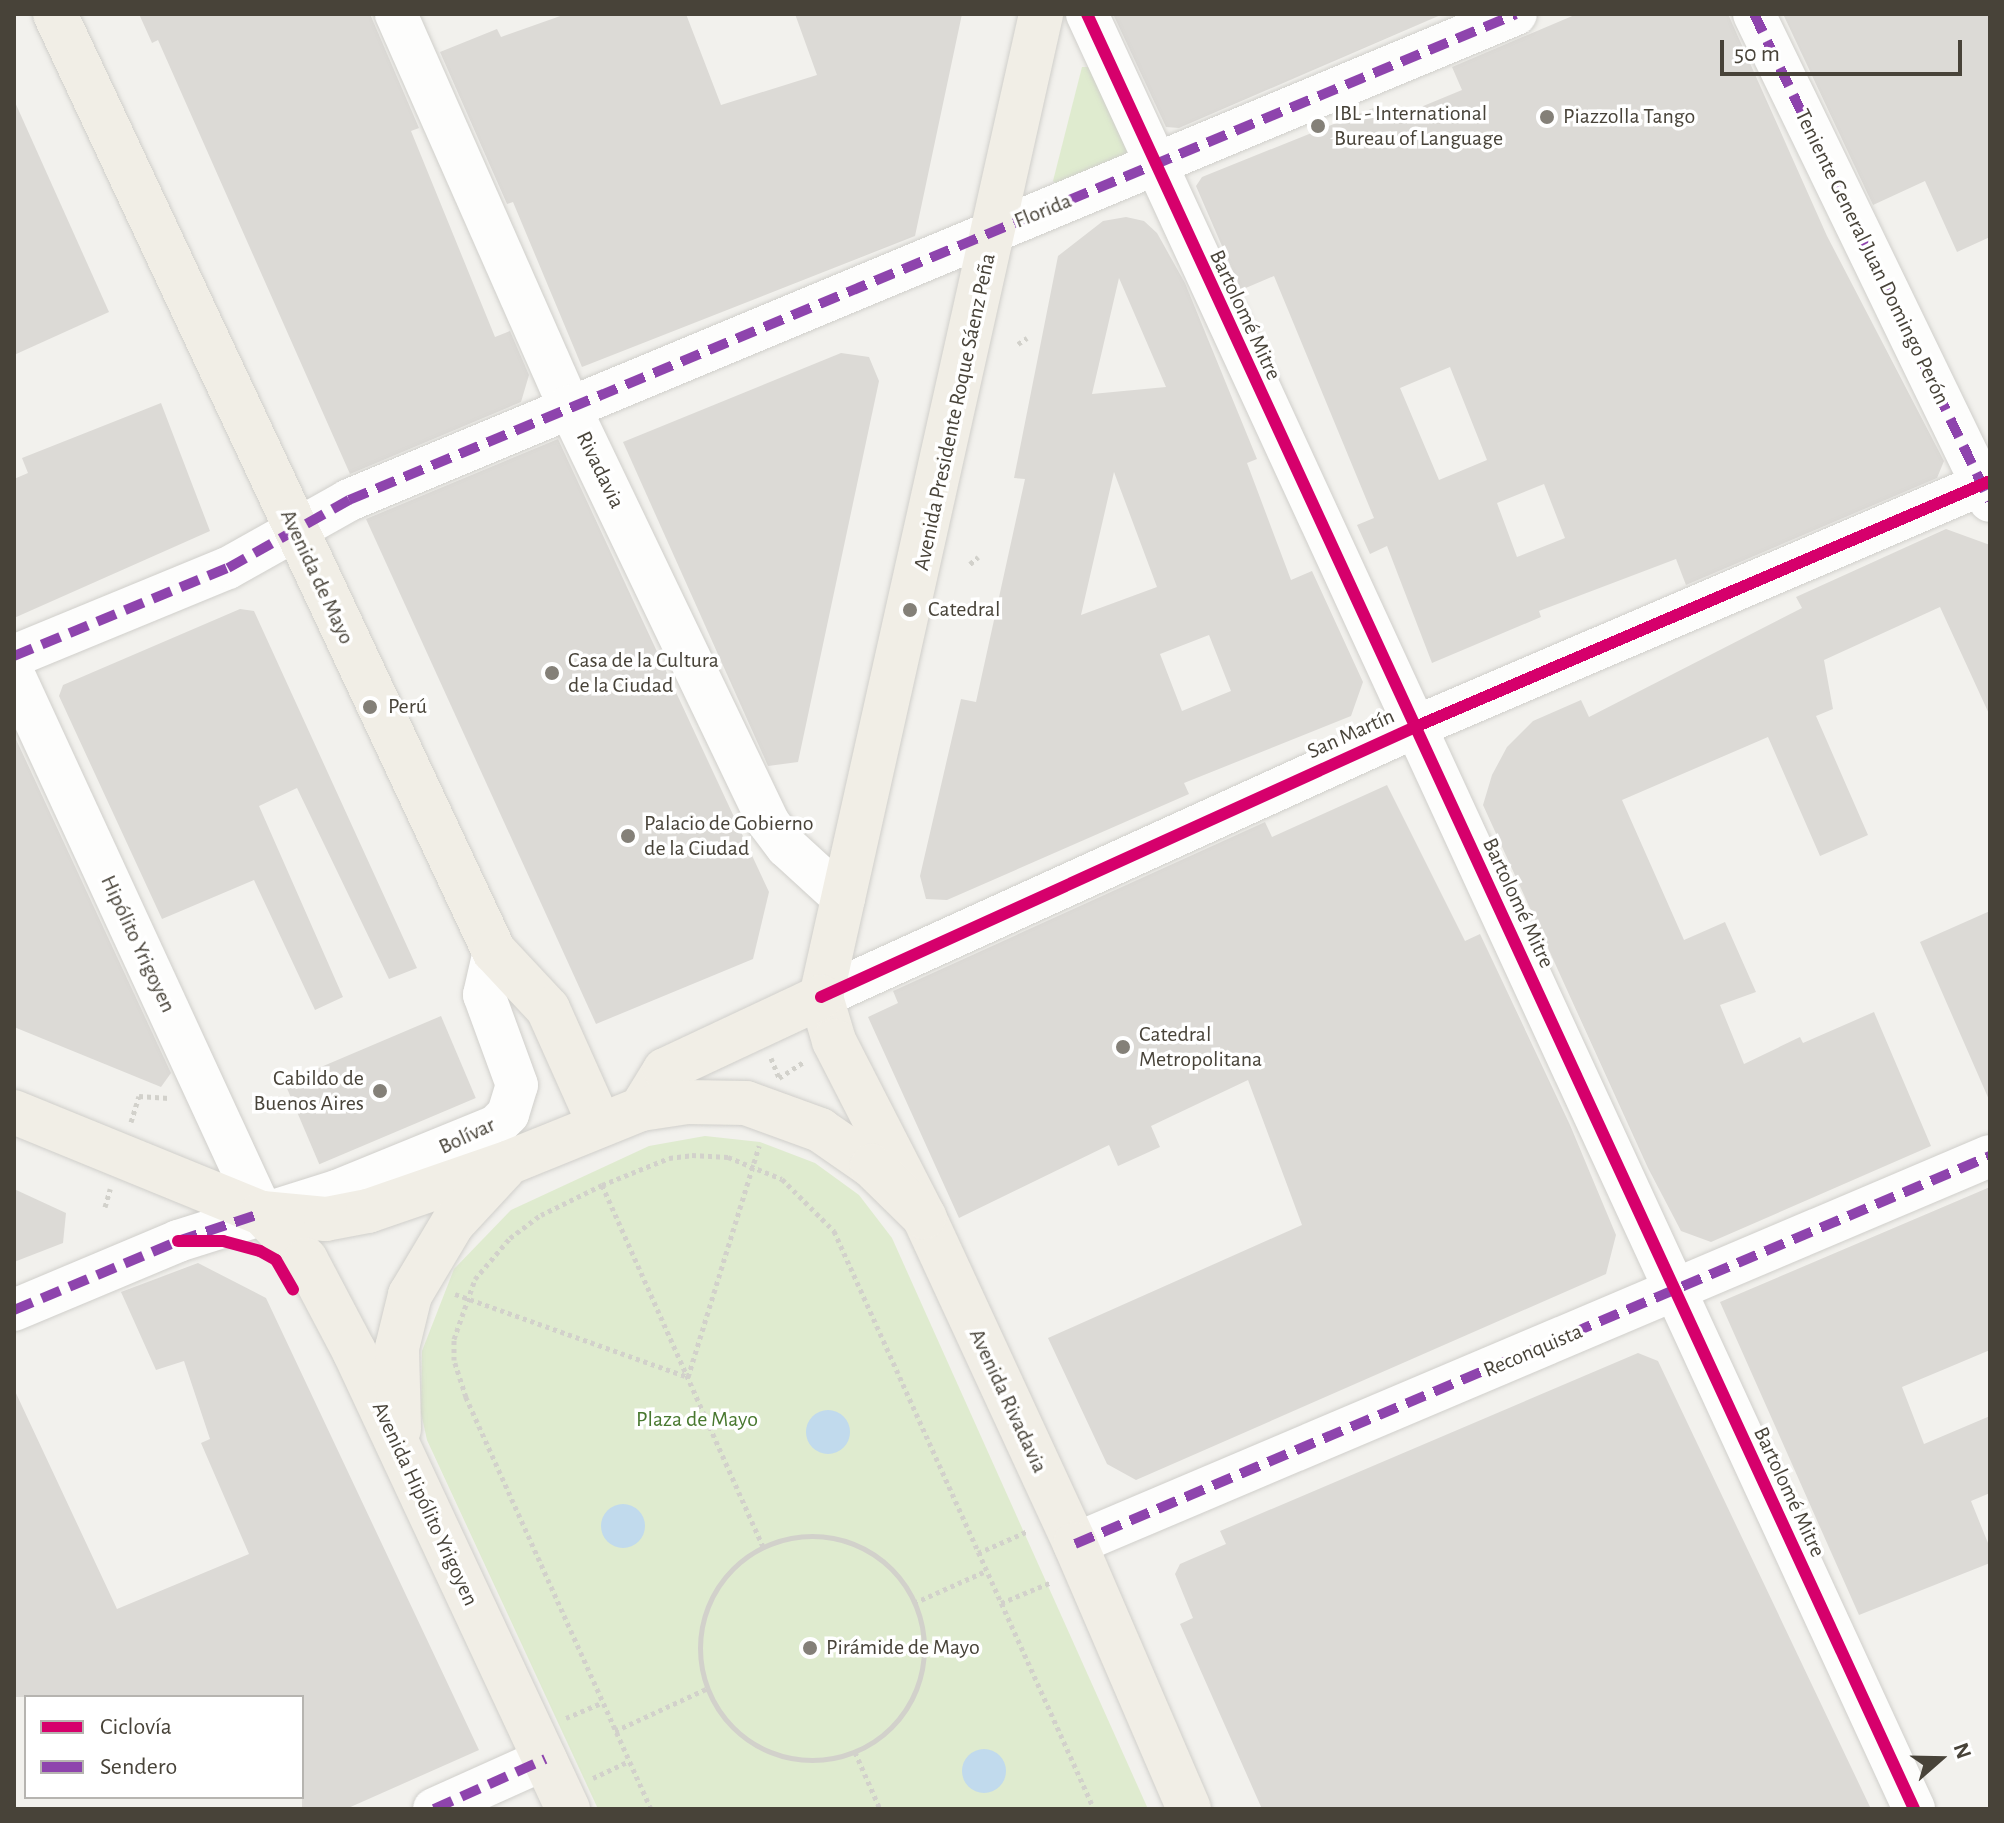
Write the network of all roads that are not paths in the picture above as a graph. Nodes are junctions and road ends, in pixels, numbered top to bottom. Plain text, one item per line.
1 (55, 14) edge
2 (396, 14) edge
3 (1041, 14) edge
4 (1087, 14) edge
5 (1516, 14) edge
6 (1754, 14) edge
7 (1154, 167) junction
8 (995, 230) junction
9 (569, 406) junction
10 (1987, 489) edge
11 (295, 533) junction
12 (14, 656) edge
13 (14, 675) edge
14 (1415, 727) junction
15 (844, 899) junction
16 (494, 951) junction
17 (821, 997) junction
18 (641, 1109) junction
19 (14, 1112) edge
20 (600, 1125) junction
21 (1990, 1156) edge
22 (510, 1162) junction
23 (262, 1213) junction
24 (924, 1217) junction
25 (1674, 1291) junction
26 (14, 1310) edge
27 (402, 1456) junction
28 (1075, 1544) junction
29 (551, 1740) junction
30 (577, 1796) edge
31 (434, 1809) edge
32 (1189, 1809) edge
33 (1914, 1809) edge

1 - 11 main road, Avenida de Mayo
2 - 9 street, Rivadavia
3 - 8 main road, Avenida Presidente Roque Sáenz Peña
4 - 7 street, Bartolomé Mitre
5 - 7 street, Florida
6 - 10 street, Teniente General Juan Domingo Perón
7 - 8 street, Florida
7 - 14 street, Bartolomé Mitre
8 - 9 street, Florida
8 - 15 main road, Avenida Presidente Roque Sáenz Peña
9 - 11 street
9 - 15 street, Rivadavia
10 - 14 street, San Martín
11 - 12 street
11 - 16 main road, Avenida de Mayo
13 - 23 street, Hipólito Yrigoyen
14 - 17 street, San Martín
14 - 25 street, Bartolomé Mitre
15 - 17 main road, Avenida Presidente Roque Sáenz Peña
16 - 20 main road, Avenida de Mayo
16 - 23 street, Bolívar
17 - 18 main road
17 - 24 main road, Avenida Rivadavia
18 - 20 main road, Bolívar
18 - 24 main road, Bolívar
19 - 23 main road
20 - 22 main road, Bolívar
21 - 25 street, Reconquista
22 - 23 main road, Bolívar
22 - 27 main road, Bolívar
23 - 26 street, Bolívar
23 - 27 main road, Avenida Hipólito Yrigoyen
24 - 28 main road, Avenida Rivadavia
25 - 28 street, Reconquista
25 - 33 street, Bartolomé Mitre
27 - 29 main road, Avenida Hipólito Yrigoyen
28 - 32 main road, Avenida Rivadavia
29 - 30 main road, Avenida Hipólito Yrigoyen
29 - 31 street

